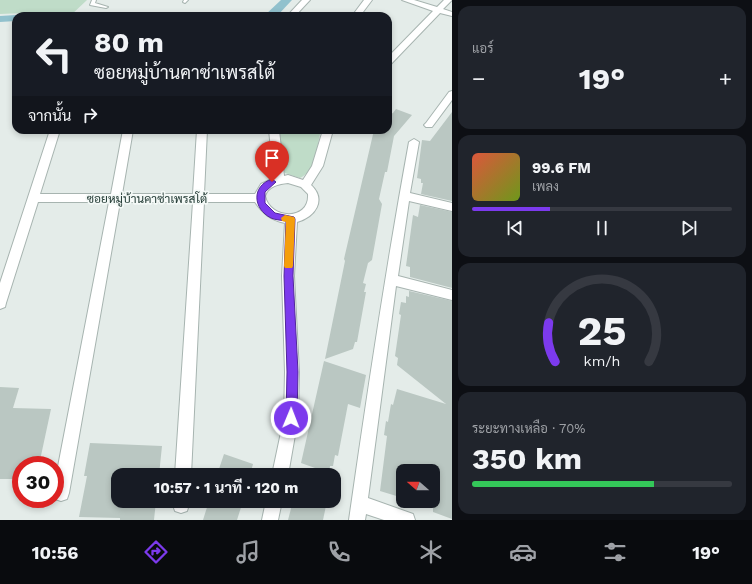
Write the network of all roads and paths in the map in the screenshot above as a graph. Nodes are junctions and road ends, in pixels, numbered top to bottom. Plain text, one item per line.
1 (94, 0) edge
2 (306, 0) edge
3 (368, 0) edge
4 (406, 0) edge
5 (448, 0) edge
6 (106, 7) dead end
7 (439, 10) junction
8 (295, 12) edge
9 (359, 12) edge
10 (452, 14) edge
11 (392, 58) edge
12 (452, 94) edge
13 (428, 125) dead end
14 (54, 134) edge
15 (127, 134) edge
16 (202, 134) edge
17 (274, 134) edge
18 (327, 134) edge
19 (414, 142) dead end
20 (279, 180) junction
21 (305, 185) junction
22 (404, 196) junction
23 (34, 198) junction
24 (260, 198) junction
25 (114, 199) junction
26 (199, 199) junction
27 (452, 207) edge
28 (291, 219) junction
29 (391, 279) junction
30 (452, 295) edge
31 (0, 303) edge
32 (183, 468) edge
33 (281, 468) edge
34 (64, 476) edge
35 (359, 503) junction
36 (273, 508) edge
37 (270, 520) edge
38 (357, 520) edge
39 (407, 520) edge

1 - 6 lane
2 - 8 street
3 - 9 street
4 - 7 street
5 - 7 street
7 - 10 street
7 - 11 street
12 - 13 street
14 - 23 street
15 - 25 street
16 - 26 street
17 - 20 street
18 - 21 street
19 - 22 street
20 - 21 street
20 - 24 street
21 - 28 street
22 - 27 street
22 - 29 street
23 - 25 street, ซอยหมู่บ้านคาซ่าเพรสโต้
23 - 31 street
24 - 26 street, ซอยหมู่บ้านคาซ่าเพรสโต้
24 - 28 street
25 - 26 street, ซอยหมู่บ้านคาซ่าเพรสโต้
25 - 34 street
26 - 32 street
28 - 33 street
29 - 30 street
29 - 35 street
35 - 38 street
35 - 39 street
36 - 37 street

